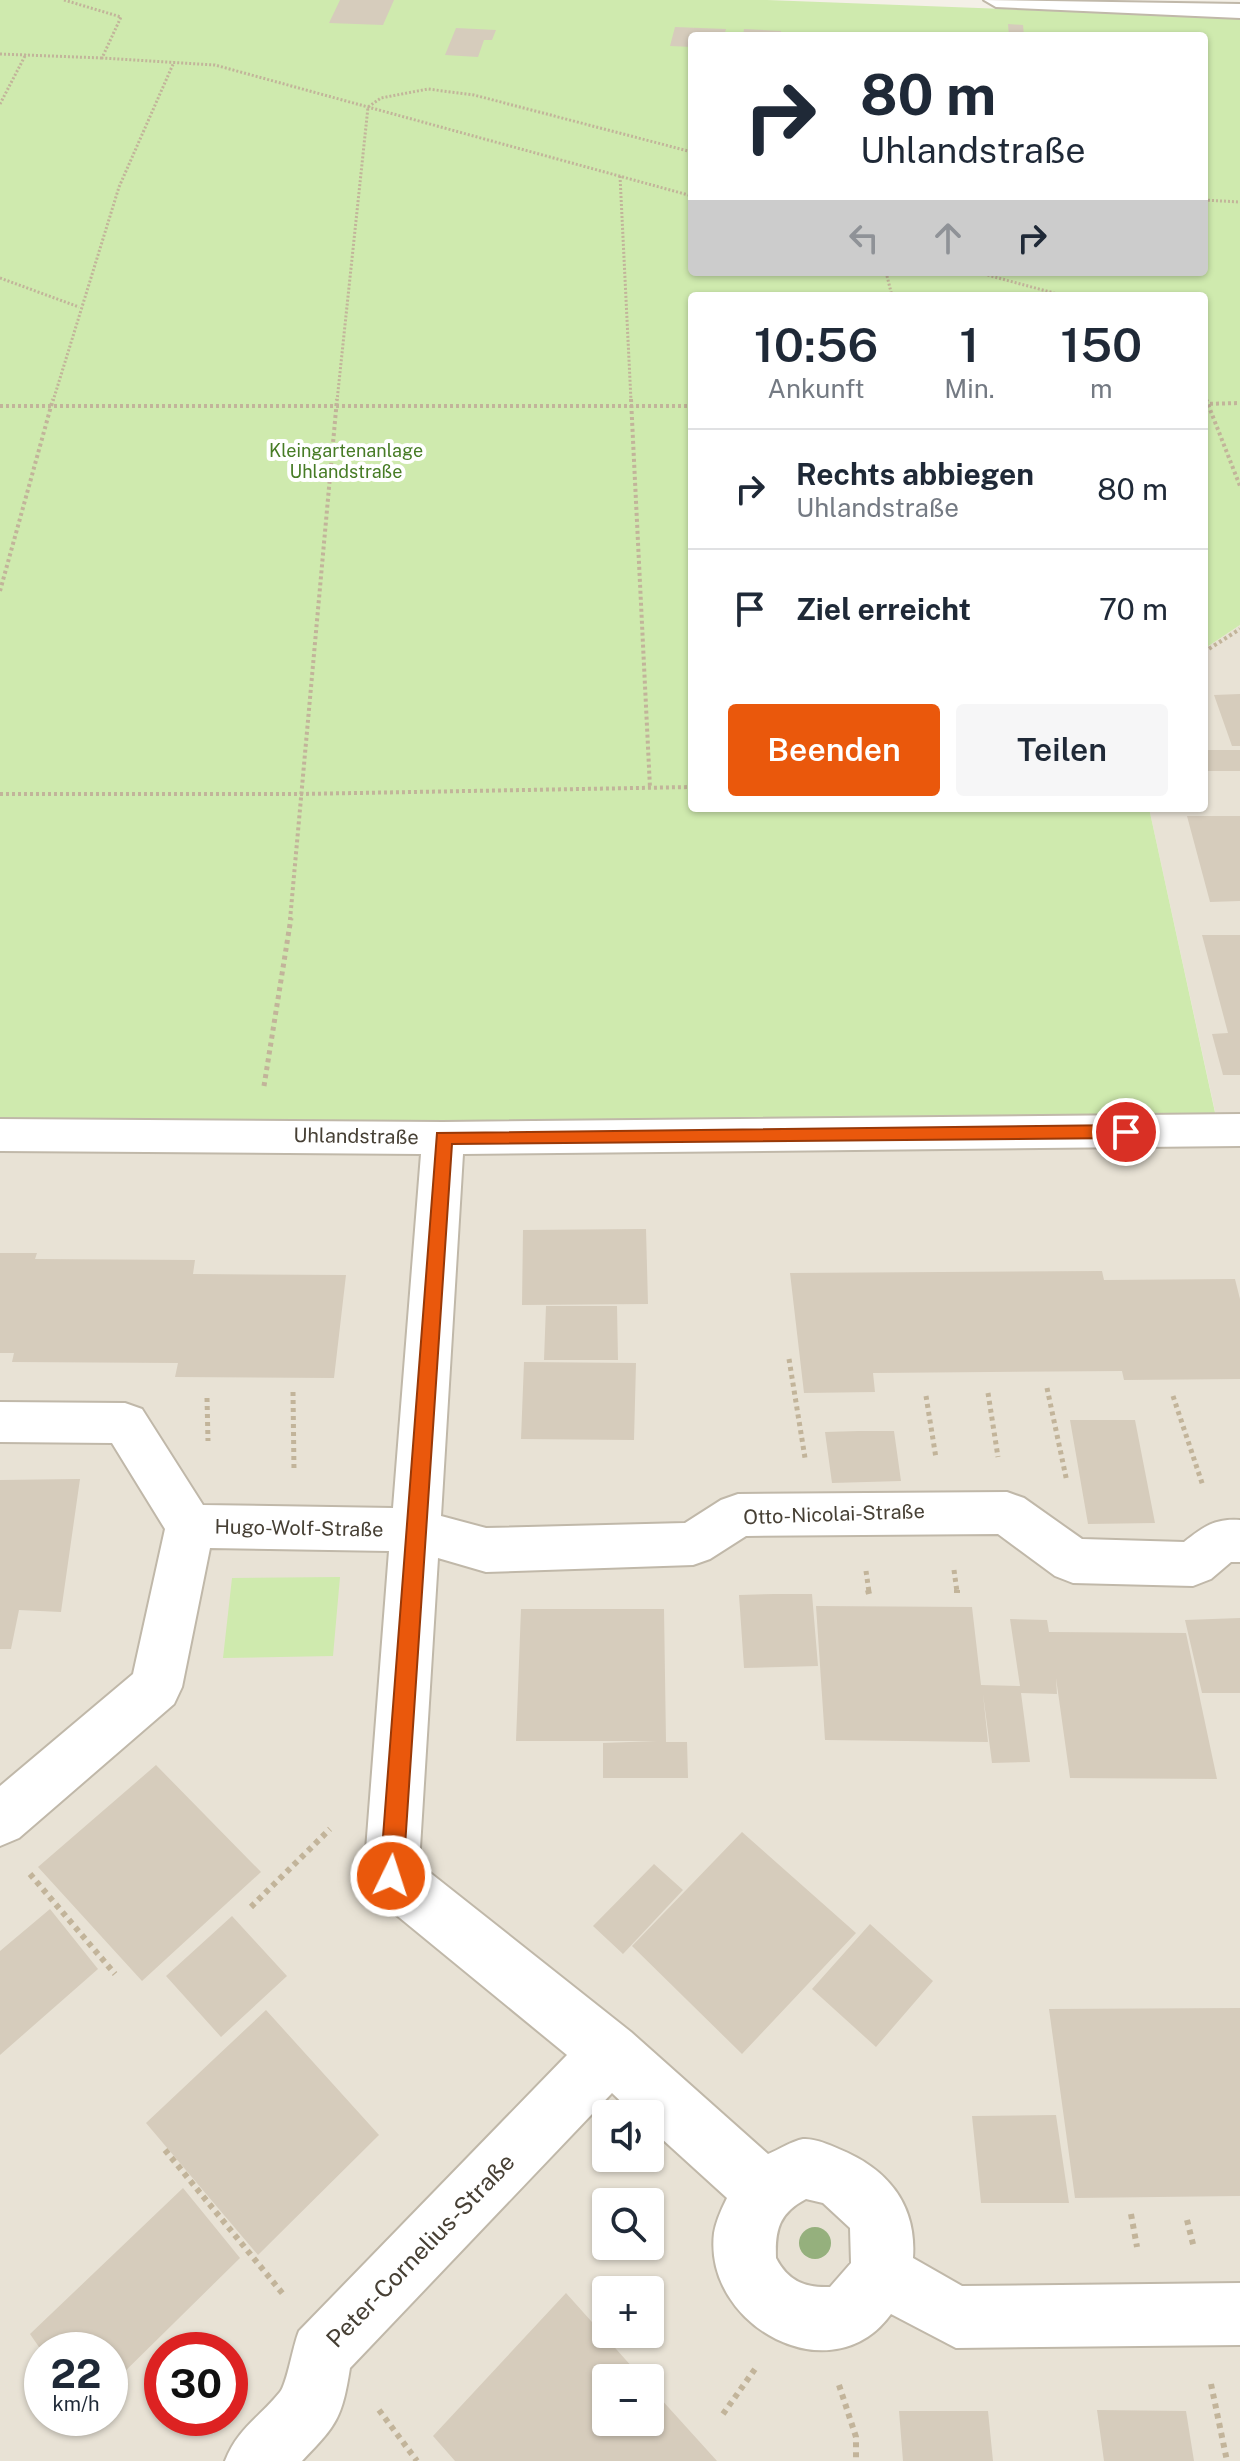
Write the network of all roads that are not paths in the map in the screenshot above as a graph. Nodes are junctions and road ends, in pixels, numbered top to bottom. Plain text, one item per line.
1 (996, 0) edge
2 (1240, 11) edge
3 (1240, 1130) edge
4 (0, 1135) edge
5 (443, 1138) junction
6 (0, 1422) edge
7 (190, 1526) junction
8 (414, 1530) junction
9 (1231, 1540) edge
10 (10, 1841) edge
11 (610, 2053) junction
12 (762, 2189) junction
13 (880, 2273) junction
14 (1218, 2314) edge
15 (257, 2461) edge

1 - 2 street
3 - 5 street, Uhlandstraße
4 - 5 street, Uhlandstraße
5 - 8 street
6 - 7 street, Hugo-Wolf-Straße
7 - 8 street, Hugo-Wolf-Straße
7 - 10 street
8 - 9 street, Otto-Nicolai-Straße
8 - 11 street
11 - 12 street
11 - 15 street, Peter-Cornelius-Straße
12 - 13 street
12 - 13 street
13 - 14 street

